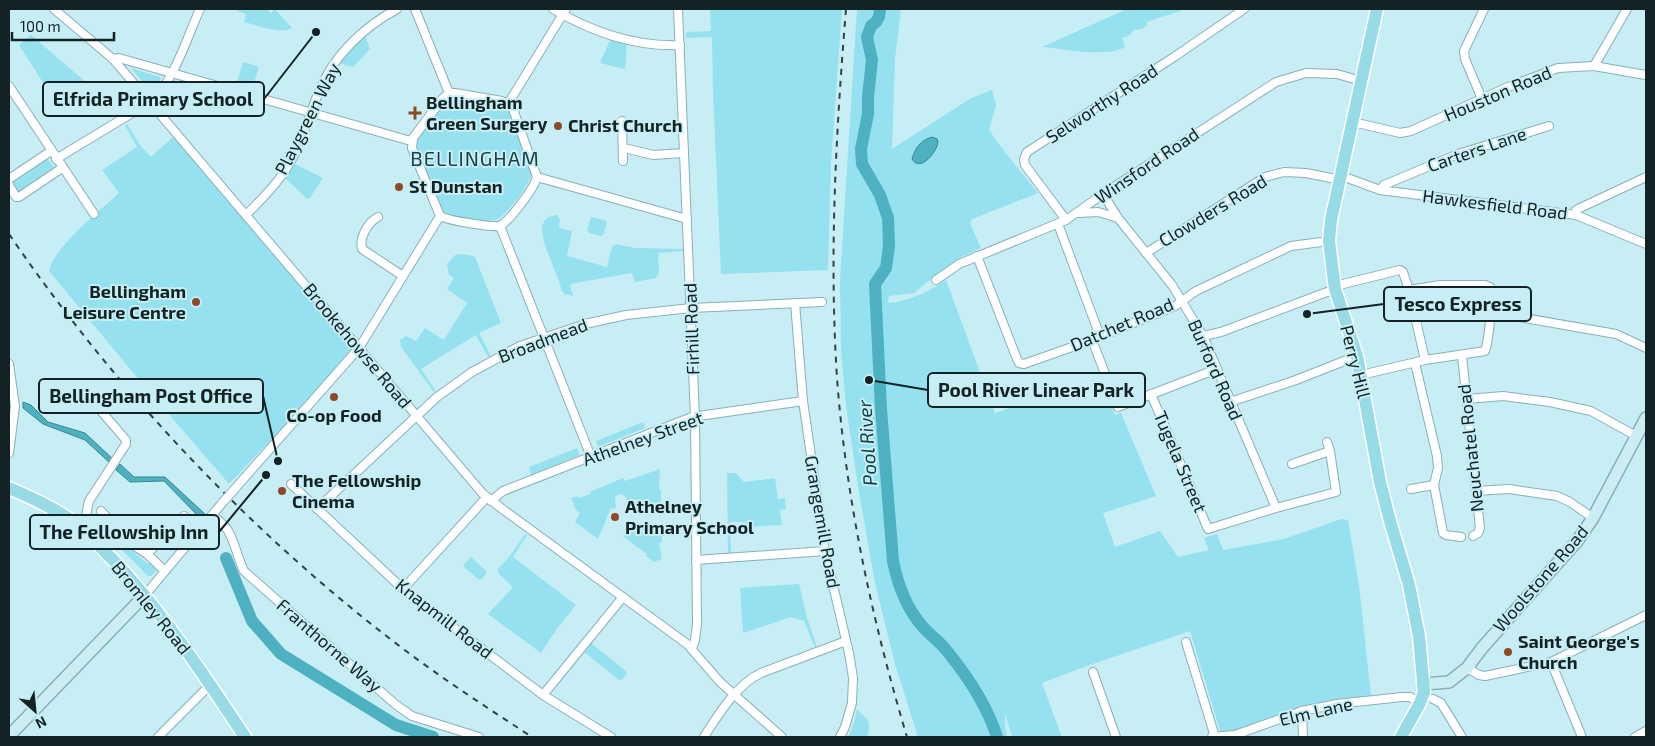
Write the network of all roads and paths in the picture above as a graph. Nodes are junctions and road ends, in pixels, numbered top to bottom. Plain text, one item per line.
1 (54, 9) edge
2 (200, 9) edge
3 (397, 9) edge
4 (416, 9) edge
5 (552, 9) edge
6 (678, 9) edge
7 (1244, 9) edge
8 (1377, 9) edge
9 (1484, 9) edge
10 (1627, 9) edge
11 (564, 12) edge
12 (680, 45) junction
13 (113, 59) junction
14 (1594, 66) junction
15 (171, 73) junction
16 (1646, 75) edge
17 (1361, 81) junction
18 (9, 86) edge
19 (448, 94) junction
20 (1482, 99) junction
21 (150, 102) junction
22 (508, 104) junction
23 (310, 113) junction
24 (622, 121) dead end
25 (1353, 122) junction
26 (1550, 126) dead end
27 (411, 141) junction
28 (624, 148) junction
29 (51, 151) junction
30 (684, 154) junction
31 (56, 159) junction
32 (623, 161) dead end
33 (62, 168) junction
34 (537, 177) junction
35 (1646, 177) edge
36 (1341, 178) junction
37 (9, 180) edge
38 (9, 185) edge
39 (1380, 190) junction
40 (1103, 194) junction
41 (1080, 212) junction
42 (94, 214) dead end
43 (246, 215) junction
44 (1576, 215) junction
45 (440, 216) junction
46 (378, 217) dead end
47 (1118, 218) junction
48 (687, 219) junction
49 (1066, 220) junction
50 (1058, 224) junction
51 (500, 226) junction
52 (1329, 241) junction
53 (1646, 244) edge
54 (1146, 253) junction
55 (978, 256) junction
56 (403, 276) junction
57 (936, 280) dead end
58 (1335, 287) junction
59 (1409, 290) junction
60 (1182, 300) junction
61 (822, 302) dead end
62 (795, 303) junction
63 (691, 308) junction
64 (1490, 312) junction
65 (1203, 336) junction
66 (544, 337) junction
67 (1096, 338) junction
68 (359, 348) junction
69 (1646, 348) edge
70 (1357, 356) junction
71 (1462, 356) junction
72 (1425, 360) junction
73 (1415, 363) junction
74 (9, 364) edge
75 (1217, 369) junction
76 (1361, 376) junction
77 (1151, 394) junction
78 (1467, 398) junction
79 (804, 401) junction
80 (1230, 402) junction
81 (12, 405) edge
82 (101, 411) dead end
83 (417, 416) junction
84 (695, 417) junction
85 (1646, 418) edge
86 (1636, 436) junction
87 (1326, 442) dead end
88 (1330, 451) junction
89 (9, 453) edge
90 (591, 458) junction
91 (1292, 464) dead end
92 (291, 484) dead end
93 (1434, 485) junction
94 (9, 488) edge
95 (1411, 489) dead end
96 (1476, 491) junction
97 (489, 499) junction
98 (1276, 508) junction
99 (317, 509) junction
100 (101, 511) dead end
101 (213, 515) junction
102 (184, 516) dead end
103 (1593, 518) junction
104 (78, 526) junction
105 (1462, 536) dead end
106 (1473, 536) dead end
107 (825, 551) junction
108 (147, 554) junction
109 (696, 560) junction
110 (165, 571) junction
111 (403, 589) junction
112 (145, 595) junction
113 (622, 597) junction
114 (1646, 615) edge
115 (846, 641) junction
116 (1186, 642) dead end
117 (692, 648) junction
118 (1551, 662) junction
119 (1467, 668) junction
120 (1093, 672) dead end
121 (1424, 684) junction
122 (210, 685) junction
123 (544, 695) junction
124 (734, 696) junction
125 (1433, 699) dead end
126 (1420, 702) junction
127 (1302, 711) junction
128 (1646, 731) edge
129 (9, 736) edge
130 (158, 737) edge
131 (245, 737) edge
132 (479, 737) edge
133 (611, 737) edge
134 (704, 737) edge
135 (782, 737) edge
136 (840, 737) edge
137 (1116, 737) edge
138 (1214, 737) edge
139 (1303, 737) edge
140 (1401, 737) edge
141 (1462, 737) edge
142 (1582, 737) edge
143 (1635, 737) edge

1 - 13 street, Brookehowse Road
2 - 15 street
3 - 23 street, Playgreen Way
4 - 19 street
5 - 11 street
6 - 12 street, Firhill Road
7 - 49 street, Selworthy Road
8 - 17 main road, Perry Hill
9 - 20 street
10 - 14 street
11 - 12 street
11 - 22 street
12 - 30 street, Firhill Road
13 - 15 street
13 - 21 street, Brookehowse Road
14 - 16 street, Houston Road
14 - 20 street, Houston Road
15 - 21 street
15 - 23 street
17 - 25 main road, Perry Hill
17 - 40 street, Winsford Road
18 - 29 street
19 - 22 street
19 - 27 street
20 - 25 street, Houston Road
21 - 31 street
21 - 43 street, Brookehowse Road
22 - 34 street
23 - 27 street
23 - 43 street, Playgreen Way
24 - 28 street
25 - 36 main road, Perry Hill
26 - 39 street, Carters Lane
27 - 45 street
28 - 30 street
28 - 32 street
29 - 31 street
29 - 37 street
30 - 48 street, Firhill Road
31 - 33 street
33 - 38 street
33 - 42 street
34 - 48 street
34 - 51 street
35 - 44 street
36 - 39 street, Hawkesfield Road
36 - 52 main road, Perry Hill
36 - 54 street, Clowders Road
39 - 44 street, Hawkesfield Road
40 - 41 street, Winsford Road
40 - 47 street, Burford Road
41 - 47 street
41 - 49 street, Winsford Road
43 - 68 street, Brookehowse Road
44 - 53 street, Hawkesfield Road
45 - 51 street
45 - 56 street
46 - 56 street
47 - 54 street, Burford Road
48 - 63 street, Firhill Road
49 - 50 street, Winsford Road
50 - 55 street, Winsford Road
50 - 67 street
51 - 66 street
52 - 58 main road, Perry Hill
52 - 60 street, Datchet Road
54 - 60 street, Burford Road
55 - 57 street, Winsford Road
55 - 67 street, Datchet Road
56 - 68 street
58 - 59 street
58 - 65 street
58 - 70 main road, Perry Hill
59 - 64 street
59 - 72 street
60 - 65 street, Burford Road
60 - 67 street, Datchet Road
61 - 62 street, Broadmead
62 - 63 street, Broadmead
62 - 79 street, Grangemill Road
63 - 66 street, Broadmead
63 - 84 street, Firhill Road
64 - 69 street
64 - 71 street
65 - 75 street, Burford Road
66 - 83 street, Broadmead
66 - 90 street
67 - 77 street
68 - 83 street, Brookehowse Road
68 - 101 street, bridge
70 - 76 main road, Perry Hill
70 - 80 street
71 - 72 street
71 - 78 street, Neuchatel Road
72 - 73 street
73 - 76 street
73 - 93 street
74 - 81 street
75 - 77 street
75 - 80 street, Burford Road
76 - 121 main road, Perry Hill
77 - 98 street, Tugela Street
78 - 86 street
78 - 96 street, Neuchatel Road
79 - 84 street, Athelney Street
79 - 107 street, Grangemill Road
80 - 98 street, Burford Road
81 - 89 street
82 - 104 street
83 - 97 street, Brookehowse Road
83 - 99 street, Broadmead
84 - 90 street, Athelney Street
84 - 109 street, Firhill Road
85 - 86 street, Woolstone Road
86 - 103 street, Woolstone Road
87 - 88 street
88 - 91 street
88 - 98 street
90 - 97 street, Athelney Street
92 - 99 street, Knapmill Road
93 - 95 street
93 - 105 street
94 - 104 main road, Bromley Road
96 - 103 street
96 - 106 street, Neuchatel Road
97 - 111 street, Athelney Street
97 - 113 street, Brookehowse Road
99 - 111 street, Knapmill Road
100 - 108 street
101 - 110 street
101 - 132 street, Franthorne Way
102 - 108 street
103 - 119 street, Woolstone Road
104 - 112 main road, Bromley Road
107 - 109 street
107 - 115 street, Grangemill Road
108 - 110 street
109 - 117 street, Firhill Road
110 - 112 street
111 - 123 street, Knapmill Road
112 - 122 main road, Bromley Road
112 - 129 street
113 - 117 street, Brookehowse Road
113 - 123 street
114 - 118 street
115 - 124 street
115 - 136 street, Grangemill Road
116 - 138 street
117 - 124 street, Brookehowse Road
118 - 119 street
118 - 142 street
119 - 121 street, Woolstone Road
120 - 137 street
121 - 126 main road, Perry Hill
122 - 130 street
122 - 131 main road, Bromley Road
123 - 133 street, Knapmill Road
124 - 134 street
124 - 135 street, Brookehowse Road
125 - 141 street
126 - 127 street, Elm Lane
126 - 140 main road, Perry Hill
127 - 138 street, Elm Lane
127 - 139 street
128 - 143 street

